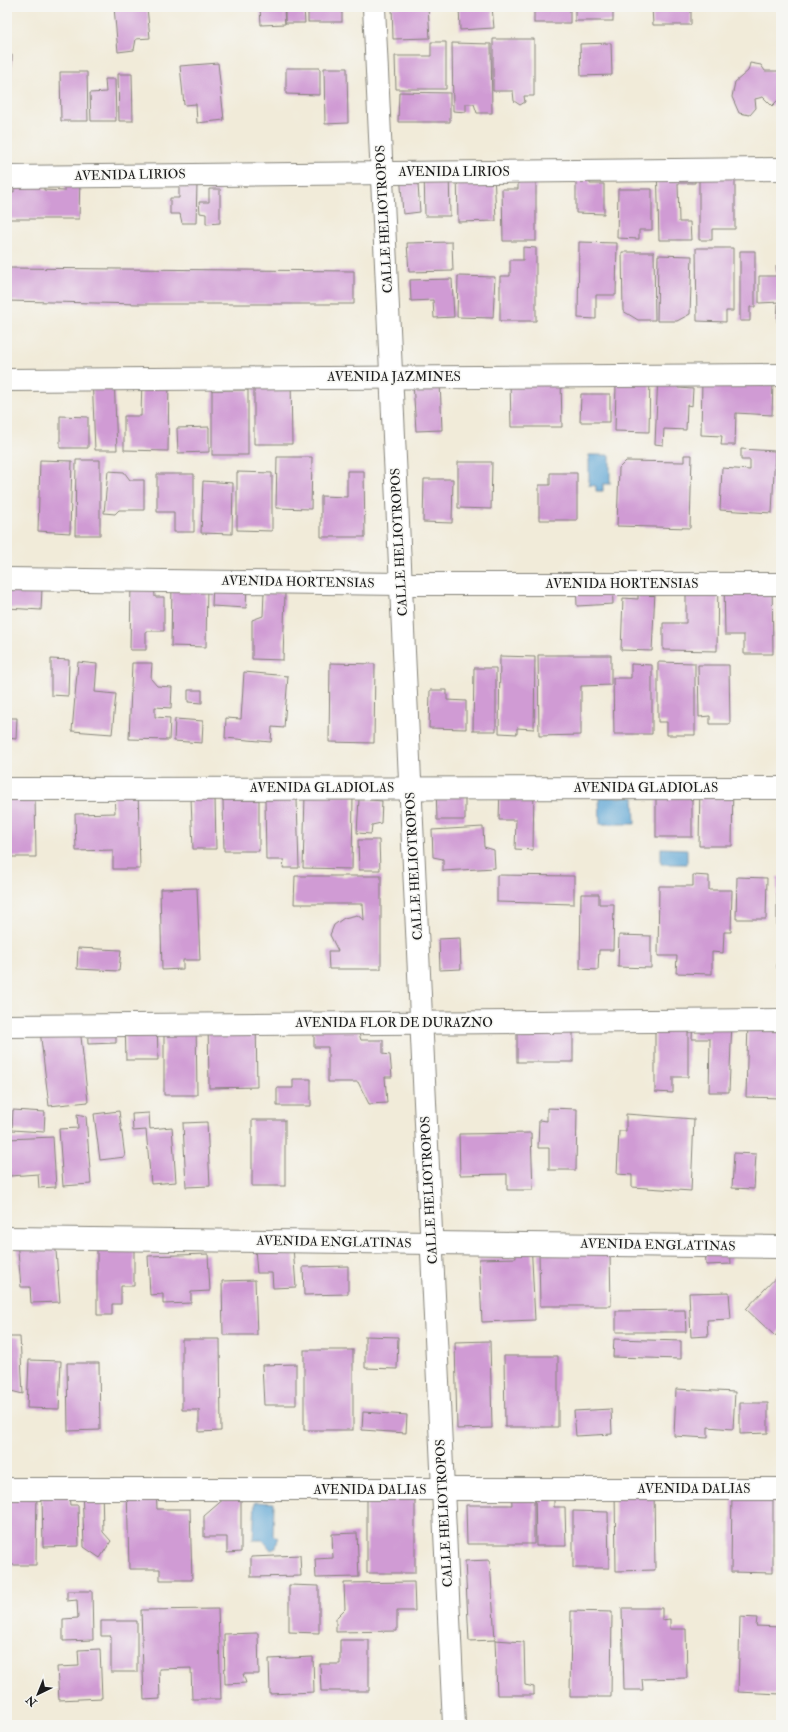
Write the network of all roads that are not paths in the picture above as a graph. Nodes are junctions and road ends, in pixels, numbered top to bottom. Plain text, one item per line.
1 (374, 7) edge
2 (781, 169) edge
3 (382, 172) junction
4 (7, 177) edge
5 (781, 375) edge
6 (391, 376) junction
7 (7, 380) edge
8 (7, 579) edge
9 (401, 584) junction
10 (781, 584) edge
11 (411, 788) junction
12 (781, 788) edge
13 (7, 789) edge
14 (781, 1020) edge
15 (421, 1022) junction
16 (7, 1026) edge
17 (7, 1238) edge
18 (432, 1243) junction
19 (781, 1247) edge
20 (7, 1489) edge
21 (781, 1489) edge
22 (443, 1490) junction
23 (454, 1725) edge

1 - 3 street, CALLE HELIOTROPOS
2 - 3 street, AVENIDA LIRIOS
3 - 4 street, AVENIDA LIRIOS
3 - 6 street, CALLE HELIOTROPOS
5 - 6 street, AVENIDA JAZMINES
6 - 7 street, AVENIDA JAZMINES
6 - 9 street, CALLE HELIOTROPOS
8 - 9 street, AVENIDA HORTENSIAS
9 - 10 street, AVENIDA HORTENSIAS
9 - 11 street, CALLE HELIOTROPOS
11 - 12 street, AVENIDA GLADIOLAS
11 - 13 street, AVENIDA GLADIOLAS
11 - 15 street, CALLE HELIOTROPOS
14 - 15 street, AVENIDA FLOR DE DURAZNO
15 - 16 street, AVENIDA FLOR DE DURAZNO
15 - 18 street, CALLE HELIOTROPOS
17 - 18 street, AVENIDA ENGLATINAS
18 - 19 street, AVENIDA ENGLATINAS
18 - 22 street, CALLE HELIOTROPOS
20 - 22 street, AVENIDA DALIAS
21 - 22 street, AVENIDA DALIAS
22 - 23 street, CALLE HELIOTROPOS

